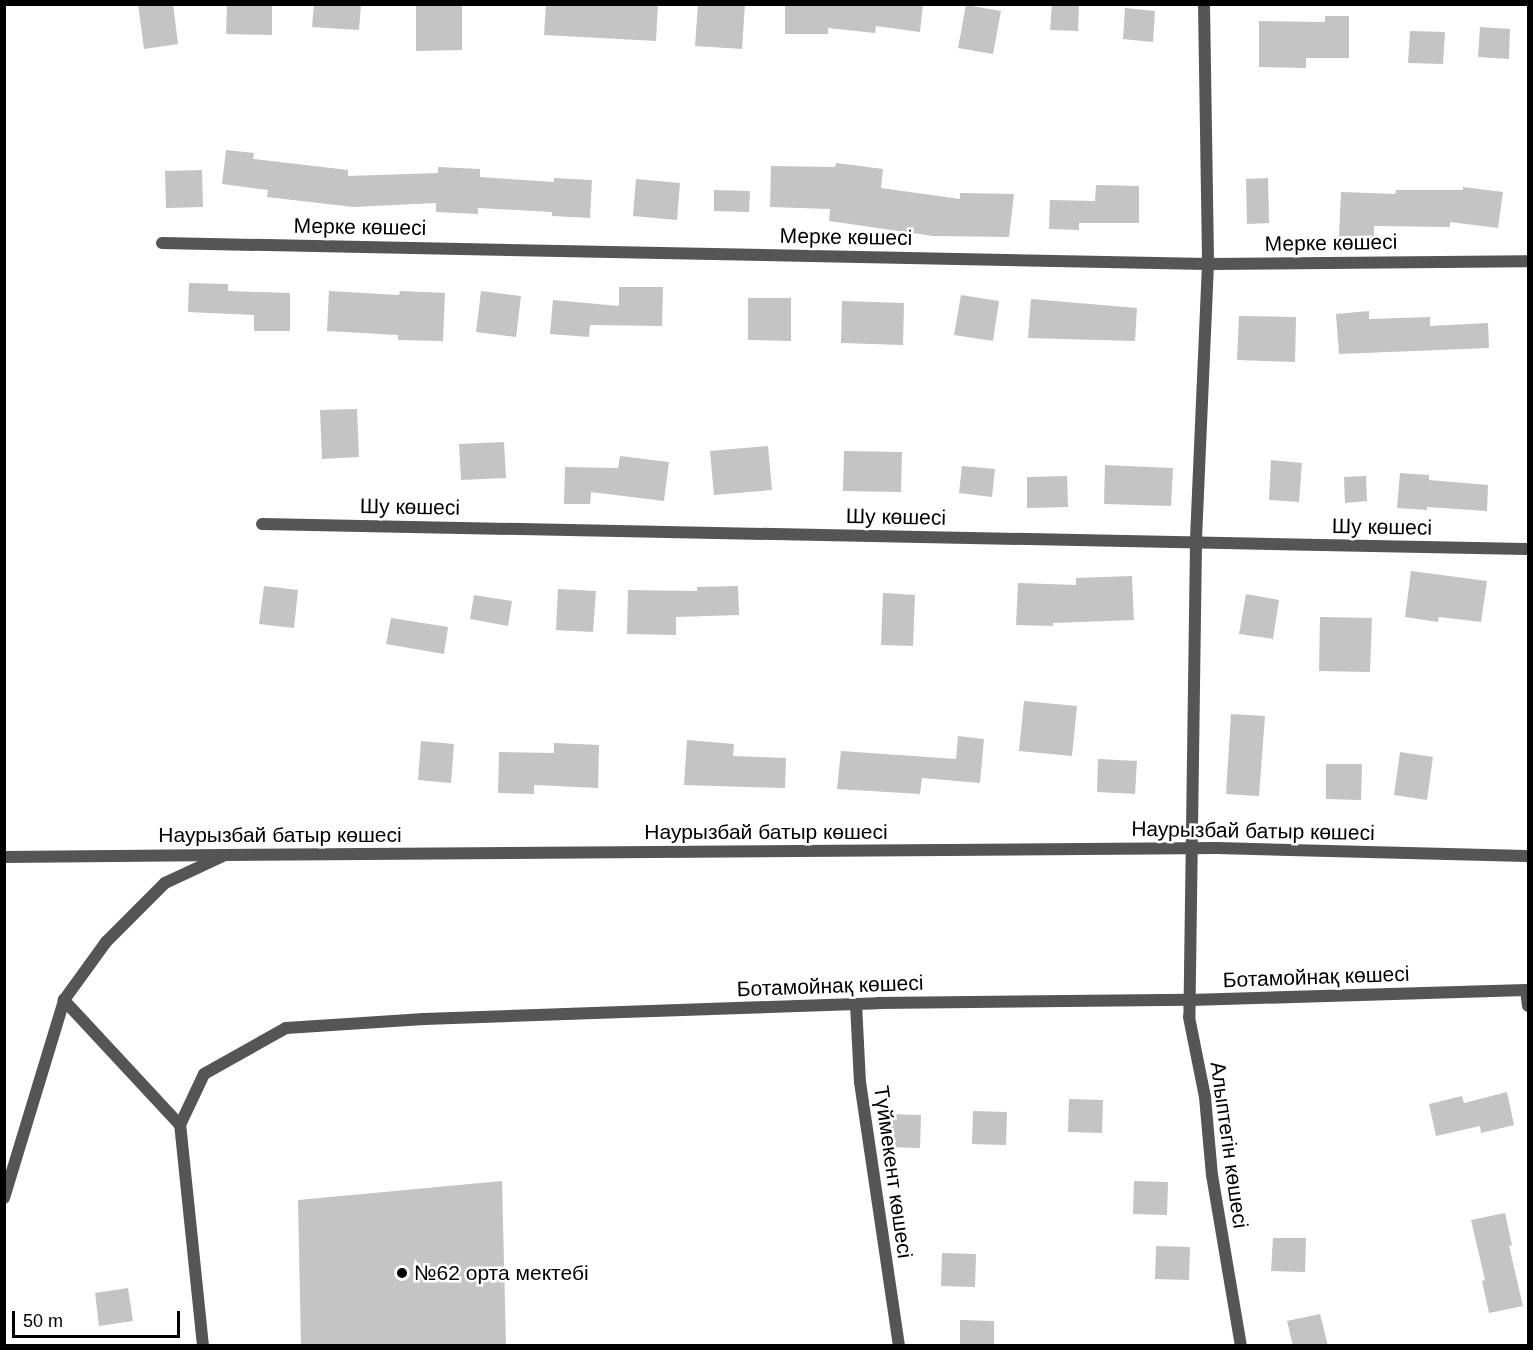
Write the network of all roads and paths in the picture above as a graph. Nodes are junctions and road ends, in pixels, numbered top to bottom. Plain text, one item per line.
1 (1204, 4) edge
2 (162, 243) dead end
3 (1528, 261) edge
4 (1208, 264) junction
5 (262, 524) dead end
6 (1196, 543) junction
7 (1528, 549) edge
8 (1192, 848) junction
9 (225, 855) junction
10 (1528, 856) edge
11 (4, 857) edge
12 (1527, 990) edge
13 (64, 1000) junction
14 (1190, 1000) junction
15 (856, 1004) junction
16 (1528, 1006) edge
17 (180, 1125) junction
18 (4, 1198) edge
19 (203, 1346) edge
20 (899, 1346) edge
21 (1241, 1346) edge

1 - 4 street, Алыптегін көшесі
2 - 4 street, Мерке көшесі
3 - 4 street, Мерке көшесі
4 - 6 street, Алыптегін көшесі
5 - 6 street, Шу көшесі
6 - 7 street, Шу көшесі
6 - 8 street, Алыптегін көшесі
8 - 9 street, Наурызбай батыр көшесі
8 - 10 street, Наурызбай батыр көшесі
8 - 14 street, Алыптегін көшесі
9 - 11 street, Наурызбай батыр көшесі
9 - 13 street
12 - 14 street, Ботамойнақ көшесі
12 - 16 street, Ботамойнақ көшесі
13 - 17 street
13 - 18 street
14 - 15 street, Ботамойнақ көшесі
14 - 21 street, Алыптегін көшесі
15 - 17 street, Ботамойнақ көшесі
15 - 20 street, Түймекент көшесі
17 - 19 street

